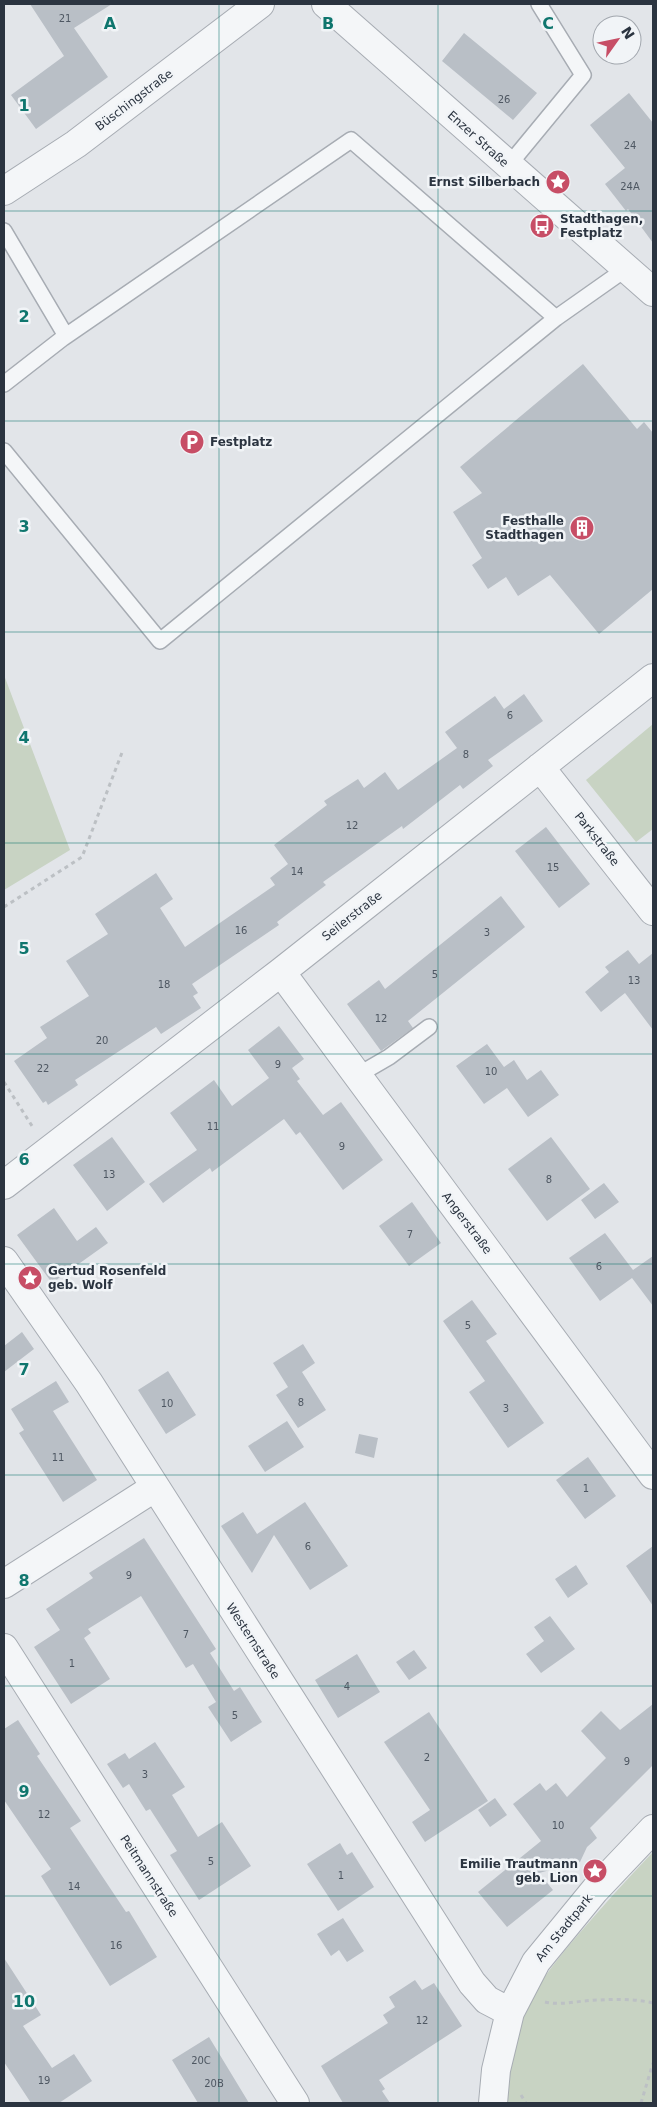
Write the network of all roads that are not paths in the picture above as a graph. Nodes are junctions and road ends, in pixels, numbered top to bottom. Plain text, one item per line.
1 (260, 4) edge
2 (326, 4) edge
3 (540, 4) edge
4 (508, 166) junction
5 (4, 191) edge
6 (4, 231) edge
7 (627, 268) junction
8 (653, 292) edge
9 (556, 318) junction
10 (66, 336) junction
11 (4, 384) edge
12 (4, 451) edge
13 (653, 678) edge
14 (540, 767) junction
15 (653, 910) edge
16 (282, 972) junction
17 (429, 1027) dead end
18 (358, 1075) junction
19 (4, 1185) edge
20 (4, 1261) edge
21 (653, 1474) edge
22 (154, 1488) junction
23 (4, 1584) edge
24 (4, 1648) edge
25 (653, 1829) edge
26 (510, 2012) junction
27 (295, 2103) edge
28 (493, 2103) edge

1 - 5 street, Büschingstraße
2 - 4 street, Enzer Straße
3 - 4 lane
4 - 7 street, Enzer Straße
6 - 10 lane
7 - 8 street, Enzer Straße
7 - 9 lane
9 - 10 lane
9 - 12 lane
10 - 11 lane
13 - 14 street, Seilerstraße
14 - 15 street, Parkstraße
14 - 16 street, Seilerstraße
16 - 18 street, Angerstraße
16 - 19 street, Seilerstraße
17 - 18 lane
18 - 21 street, Angerstraße
20 - 22 street, Westernstraße
22 - 23 street
22 - 26 street, Westernstraße
24 - 27 street, Peitmannstraße
25 - 26 street, Am Stadtpark
26 - 28 street, Am Stadtpark

